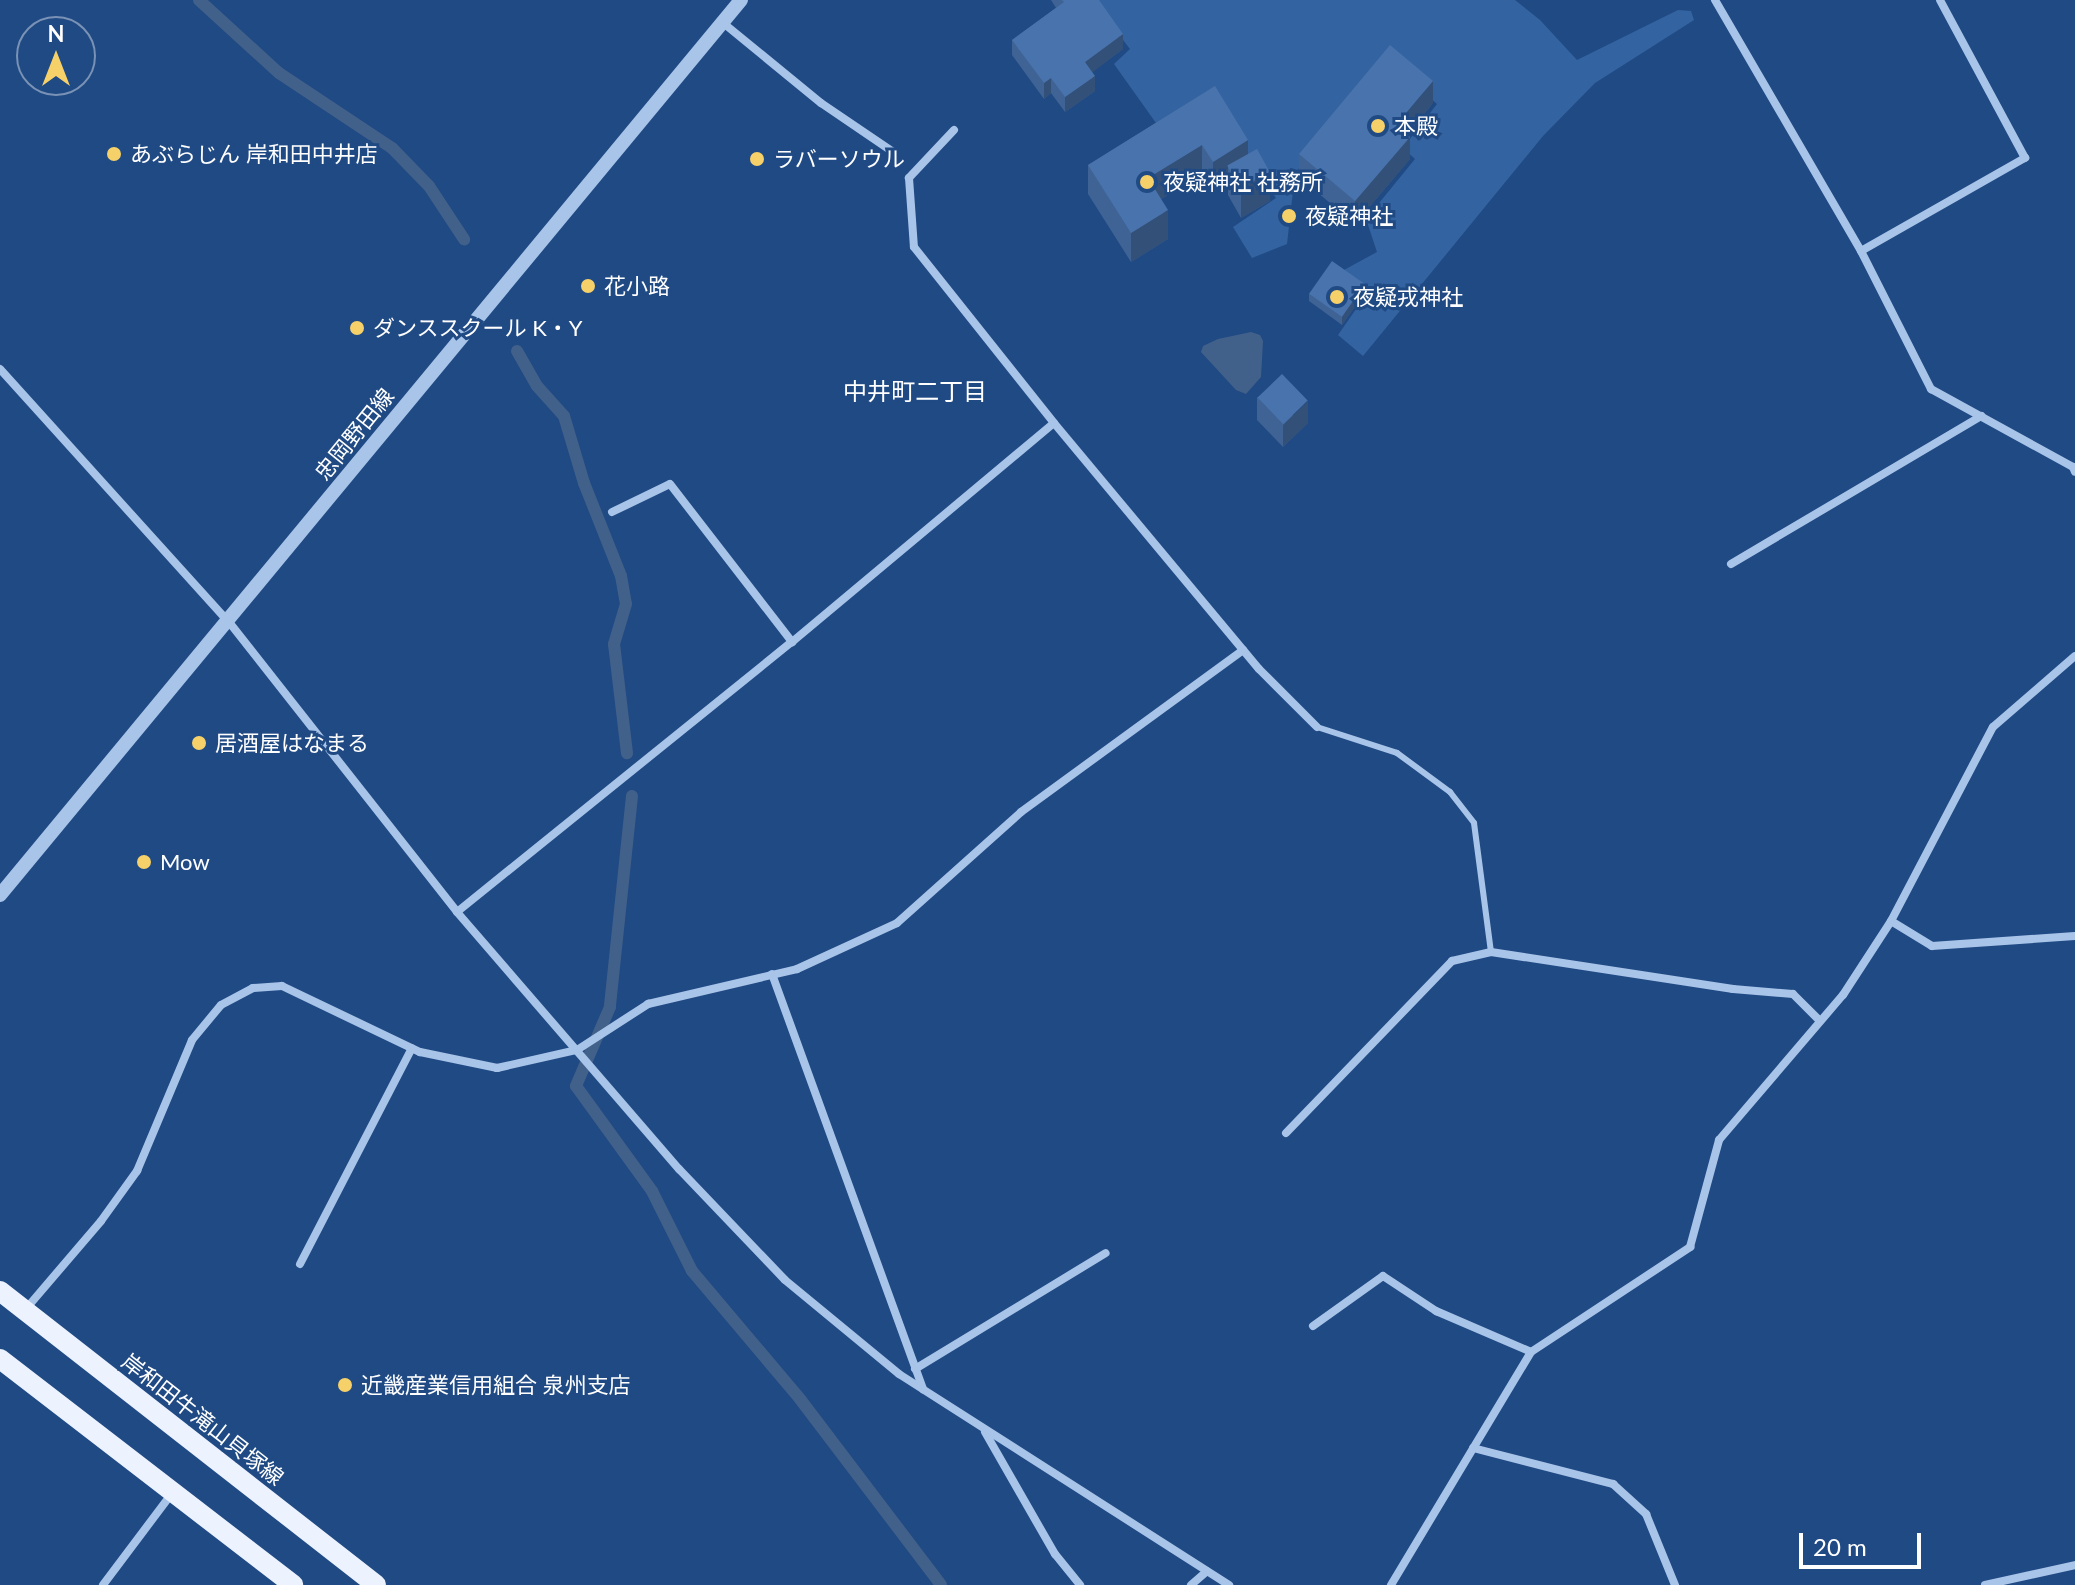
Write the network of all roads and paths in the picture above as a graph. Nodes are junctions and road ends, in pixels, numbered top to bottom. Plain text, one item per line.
1 (741, 0) edge
2 (1715, 0) edge
3 (1940, 0) edge
4 (722, 22) junction
5 (954, 130) dead end
6 (893, 152) dead end
7 (1861, 251) junction
8 (0, 369) edge
9 (1981, 416) junction
10 (1054, 423) junction
11 (2075, 472) edge
12 (612, 512) dead end
13 (1731, 564) dead end
14 (229, 622) junction
15 (792, 642) junction
16 (1243, 650) junction
17 (2075, 656) edge
18 (1317, 727) joint
19 (0, 895) edge
20 (457, 912) junction
21 (1891, 921) junction
22 (2075, 936) edge
23 (1491, 952) junction
24 (772, 974) junction
25 (1819, 1020) junction
26 (412, 1048) junction
27 (577, 1050) junction
28 (1286, 1133) dead end
29 (1106, 1253) dead end
30 (300, 1264) dead end
31 (0, 1291) edge
32 (25, 1310) junction
33 (1313, 1326) dead end
34 (1531, 1352) junction
35 (0, 1359) edge
36 (915, 1369) junction
37 (923, 1389) junction
38 (983, 1428) junction
39 (1473, 1448) junction
40 (173, 1492) junction
41 (2075, 1565) edge
42 (1207, 1571) junction
43 (103, 1585) edge
44 (293, 1585) edge
45 (376, 1585) edge
46 (1080, 1585) edge
47 (1191, 1585) edge
48 (1229, 1585) edge
49 (1391, 1585) edge
50 (1675, 1585) edge
51 (1985, 1585) edge

1 - 4 street, 忠岡野田線
2 - 7 street
3 - 7 street
4 - 6 street
4 - 14 street, 忠岡野田線
5 - 10 street
7 - 9 street
8 - 14 street
9 - 11 street
9 - 13 street
10 - 15 street
10 - 16 street
12 - 15 street
14 - 19 street, 忠岡野田線
14 - 20 street
15 - 20 street
16 - 18 street
16 - 24 street
17 - 21 street
18 - 23 lane
20 - 27 street
21 - 22 street
21 - 25 street
23 - 25 street
23 - 28 street
24 - 27 street
24 - 36 street
25 - 34 street
26 - 27 street
26 - 30 street
26 - 32 street
27 - 37 street
29 - 36 street
31 - 32 main road, 岸和田牛滝山貝塚線
32 - 45 main road, 岸和田牛滝山貝塚線
33 - 34 street
34 - 39 street
35 - 40 main road
36 - 37 street
37 - 38 street
38 - 42 street
38 - 46 street
39 - 49 street
39 - 50 street
40 - 43 street
40 - 44 main road
41 - 51 street
42 - 47 street
42 - 48 street

